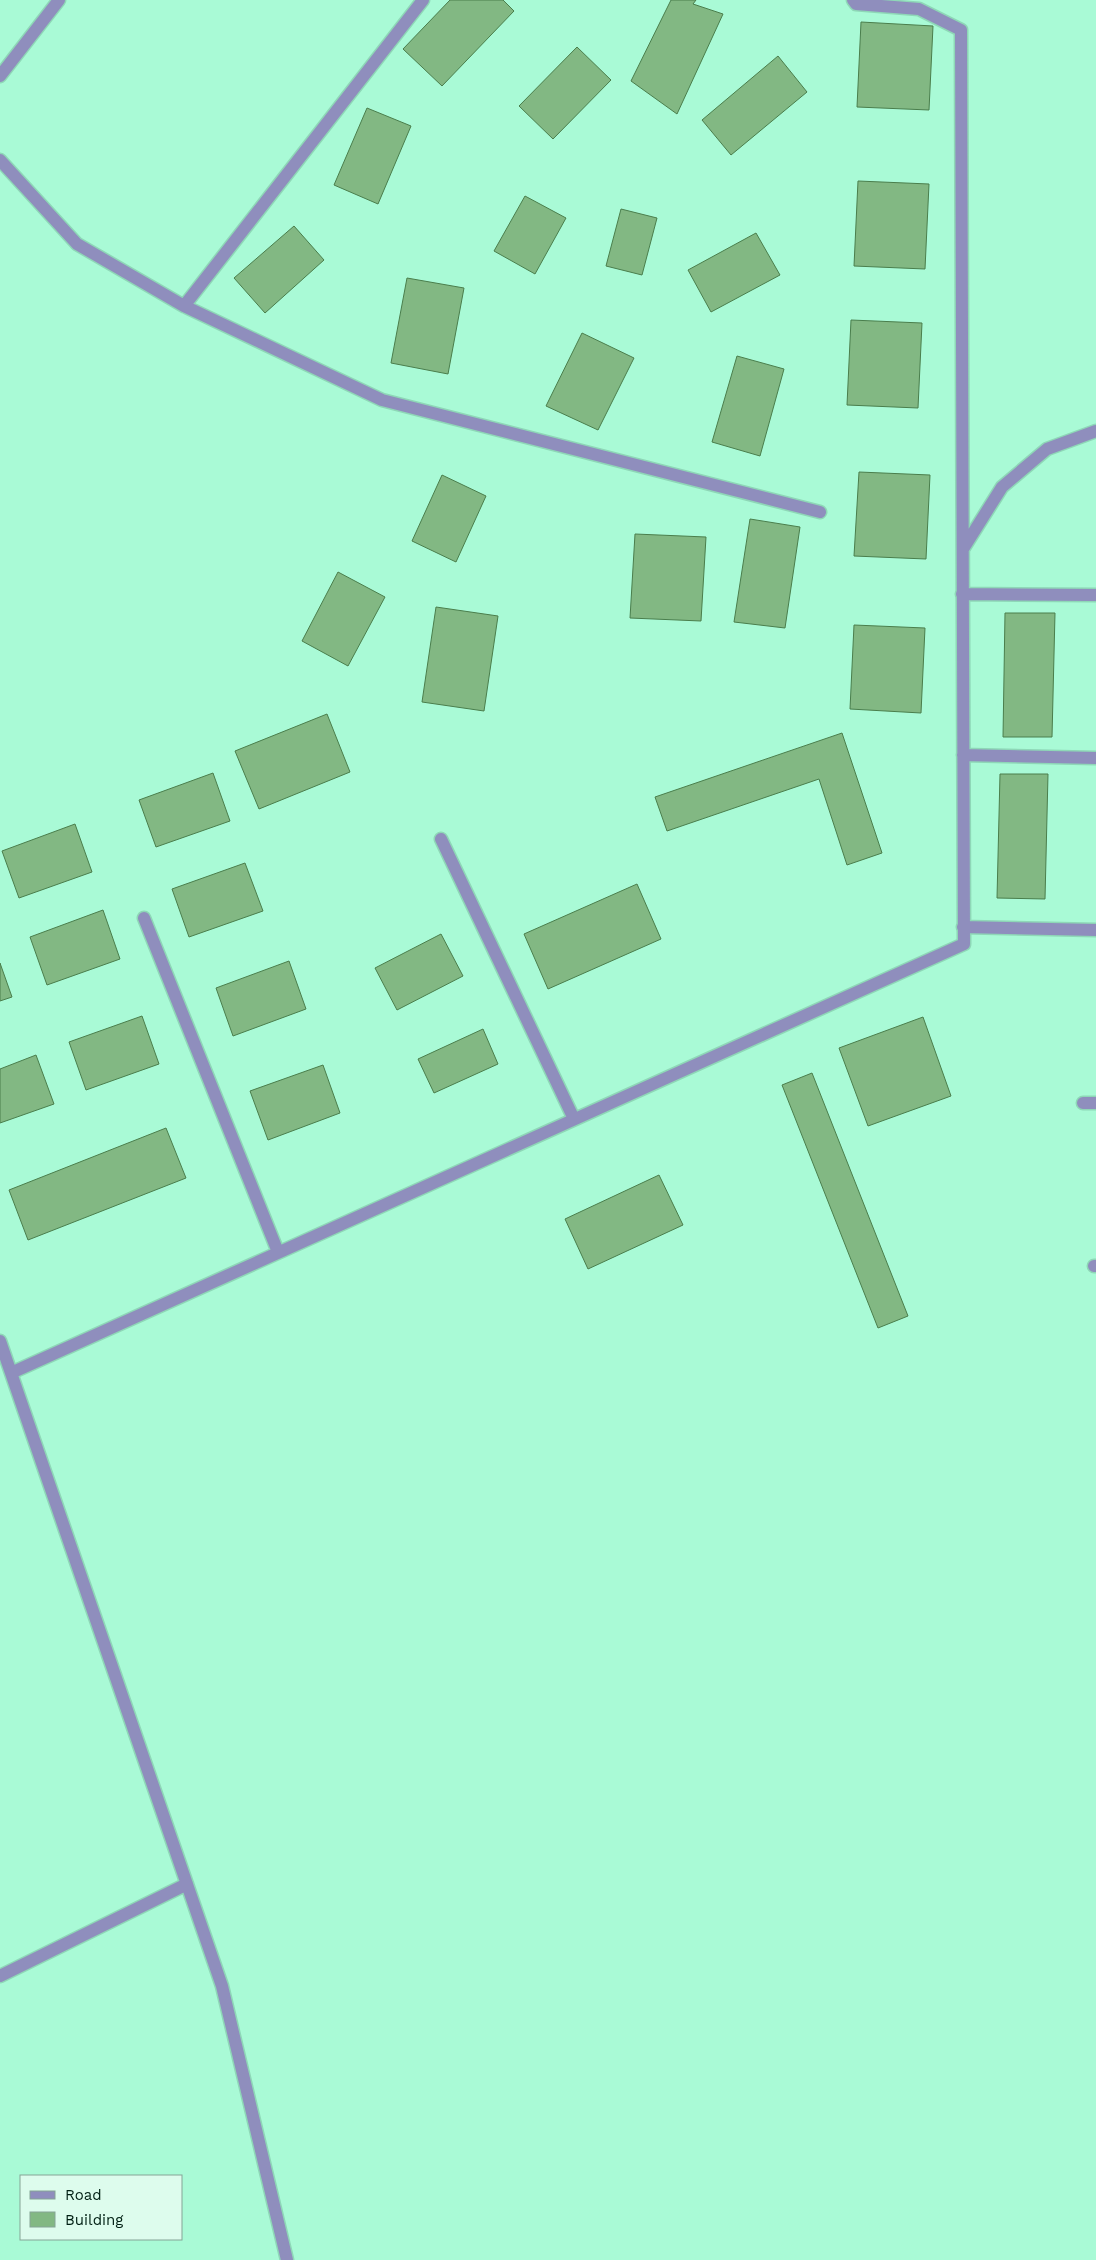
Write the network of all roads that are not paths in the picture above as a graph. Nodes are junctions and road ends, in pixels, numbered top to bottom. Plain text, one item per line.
1 (60, 0) edge
2 (423, 0) edge
3 (853, 0) edge
4 (0, 76) edge
5 (0, 160) edge
6 (184, 306) junction
7 (1096, 431) edge
8 (820, 512) dead end
9 (962, 550) junction
10 (962, 594) junction
11 (1096, 595) edge
12 (963, 755) junction
13 (1096, 758) edge
14 (441, 839) dead end
15 (144, 918) dead end
16 (963, 927) junction
17 (1096, 930) edge
18 (1083, 1103) dead end
19 (1096, 1103) edge
20 (574, 1119) junction
21 (278, 1252) junction
22 (0, 1341) edge
23 (11, 1372) junction
24 (187, 1884) junction
25 (0, 1976) edge
26 (287, 2260) edge

1 - 4 street
2 - 6 street
3 - 9 street
5 - 6 street
6 - 8 street
7 - 9 street
9 - 10 street
10 - 11 street
10 - 12 street
12 - 13 street
12 - 16 street
14 - 20 street
15 - 21 street
16 - 17 street
16 - 20 street
18 - 19 street
20 - 21 street
21 - 23 street
22 - 23 street
23 - 24 street
24 - 25 street
24 - 26 street

